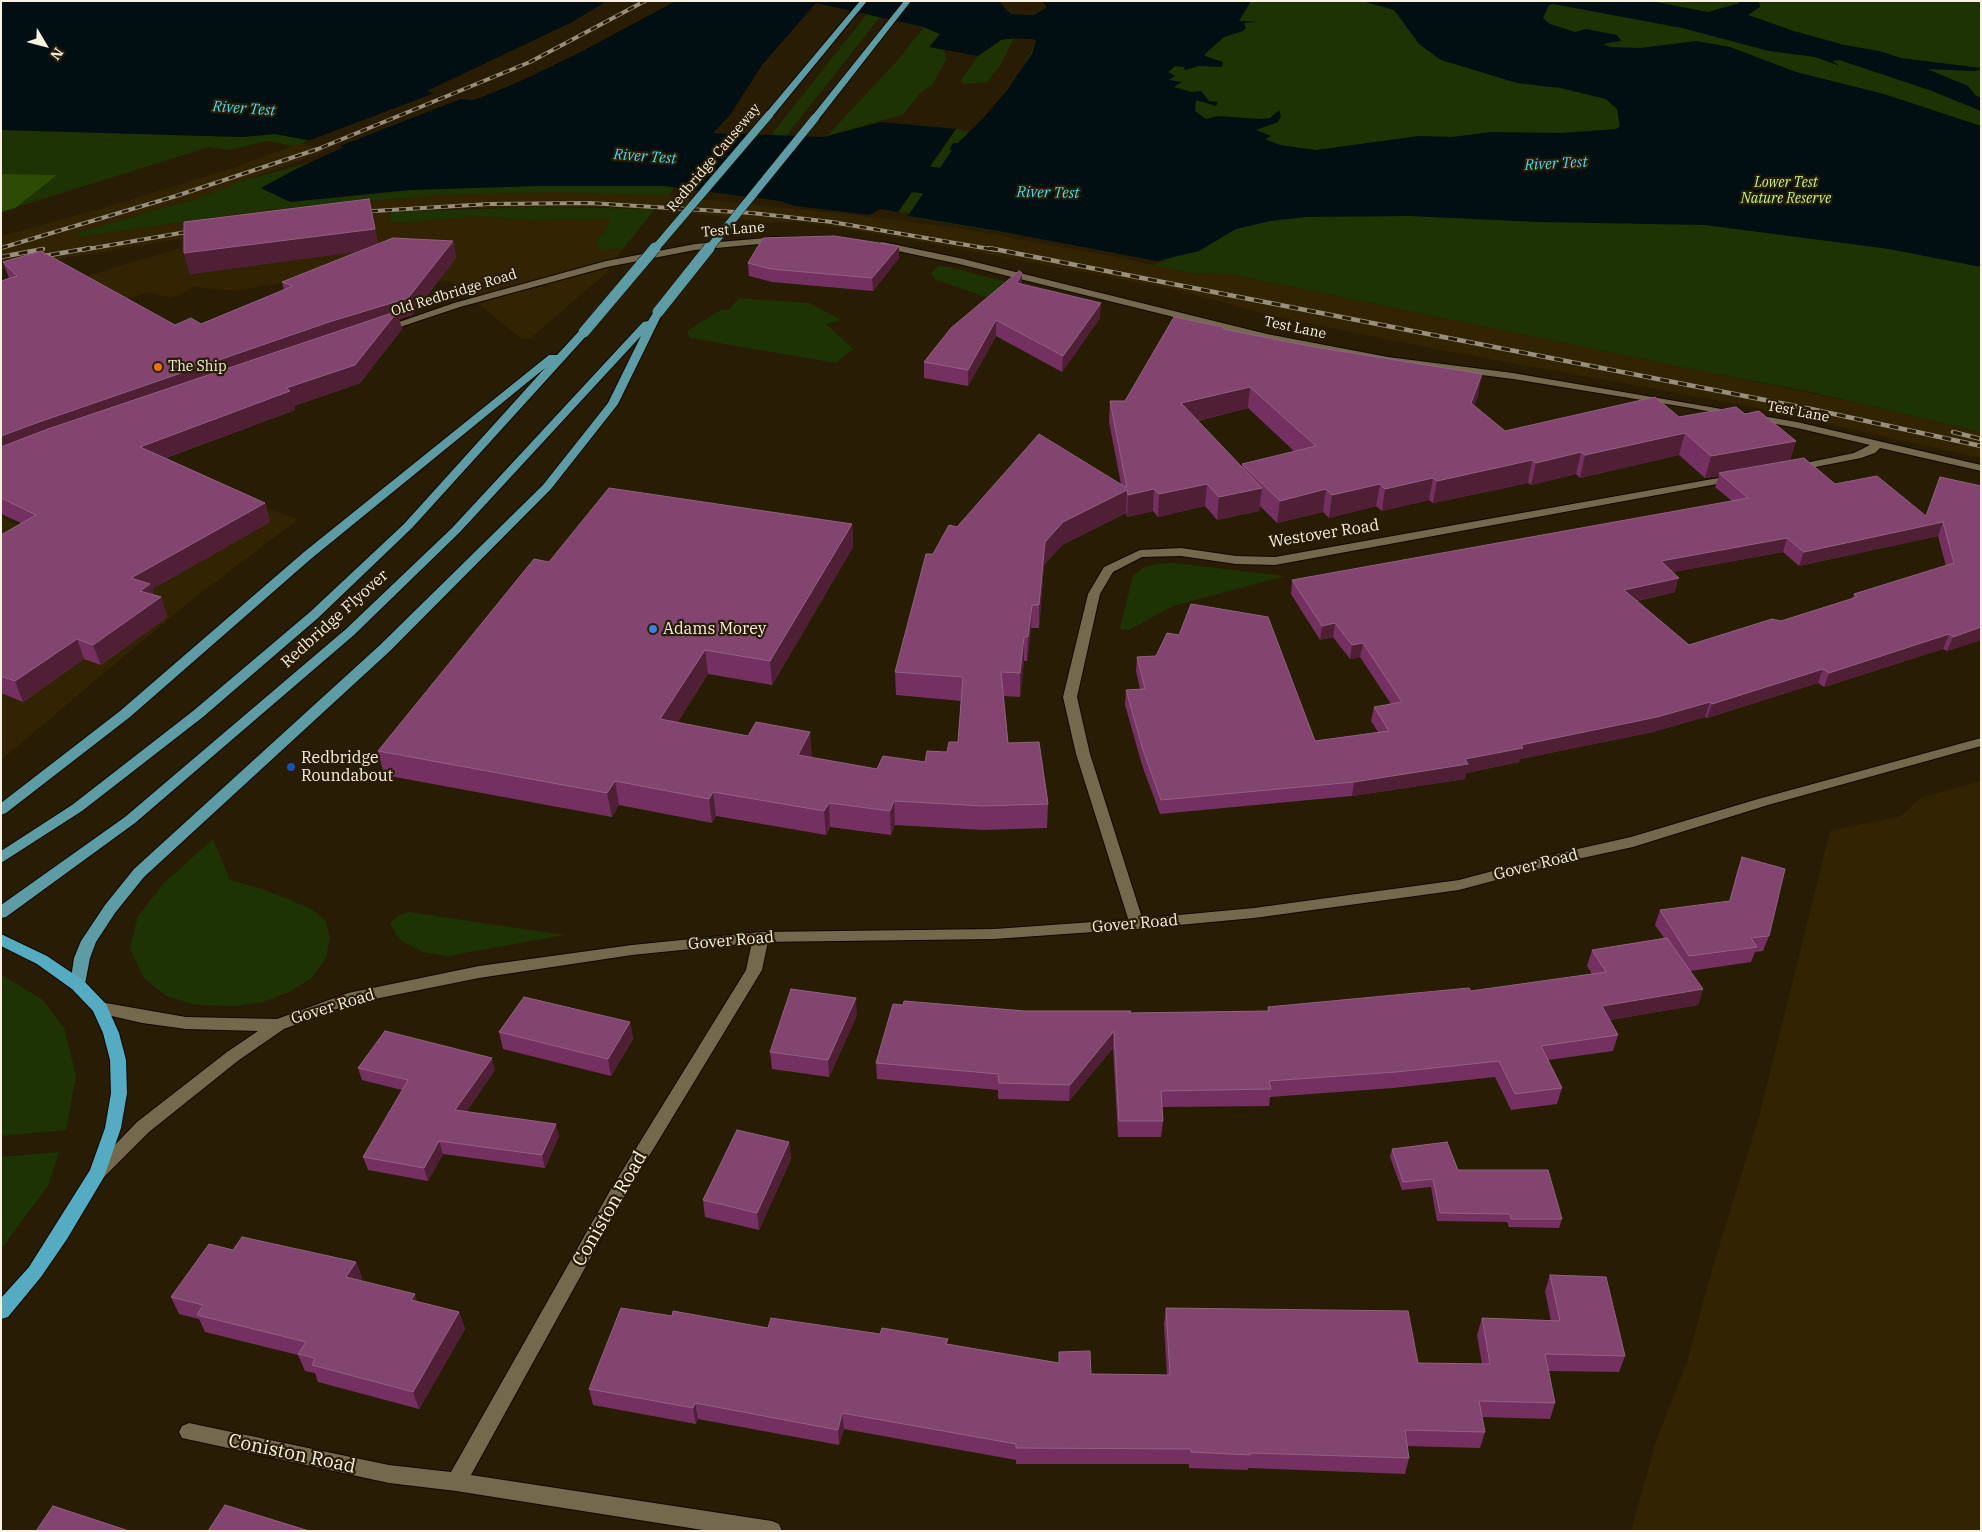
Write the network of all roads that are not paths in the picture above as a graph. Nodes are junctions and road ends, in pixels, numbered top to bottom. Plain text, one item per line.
1 (864, 1) edge
2 (908, 1) edge
3 (787, 240) edge
4 (870, 243) edge
5 (606, 264) joint
6 (658, 312) junction
7 (584, 332) junction
8 (370, 333) edge
9 (1878, 443) junction
10 (1981, 468) edge
11 (1780, 470) edge
12 (1751, 476) edge
13 (1981, 742) edge
14 (1, 810) edge
15 (1, 858) edge
16 (1, 913) edge
17 (1136, 924) junction
18 (761, 937) junction
19 (1, 939) edge
20 (78, 985) junction
21 (100, 1008) junction
22 (278, 1024) junction
23 (98, 1172) junction
24 (1, 1311) edge
25 (188, 1432) dead end
26 (456, 1482) junction
27 (772, 1531) edge

1 - 7 main road, Redbridge Causeway, bridge
2 - 6 main road, bridge
3 - 5 street, Test Lane
4 - 9 street, Test Lane
5 - 8 street, Old Redbridge Road
6 - 16 main road, Redbridge Flyover
6 - 20 main road
7 - 14 main road
7 - 15 main road, Redbridge Flyover
9 - 10 street, Test Lane
9 - 11 street
12 - 17 street, Westover Road
13 - 17 street, Gover Road
17 - 18 street, Gover Road
18 - 22 street, Gover Road
18 - 26 street, Coniston Road
19 - 20 highway
20 - 21 highway
21 - 22 street, Gover Road
21 - 23 highway
22 - 23 street, Gover Road
23 - 24 highway
25 - 26 street, Coniston Road
26 - 27 street, Coniston Road

